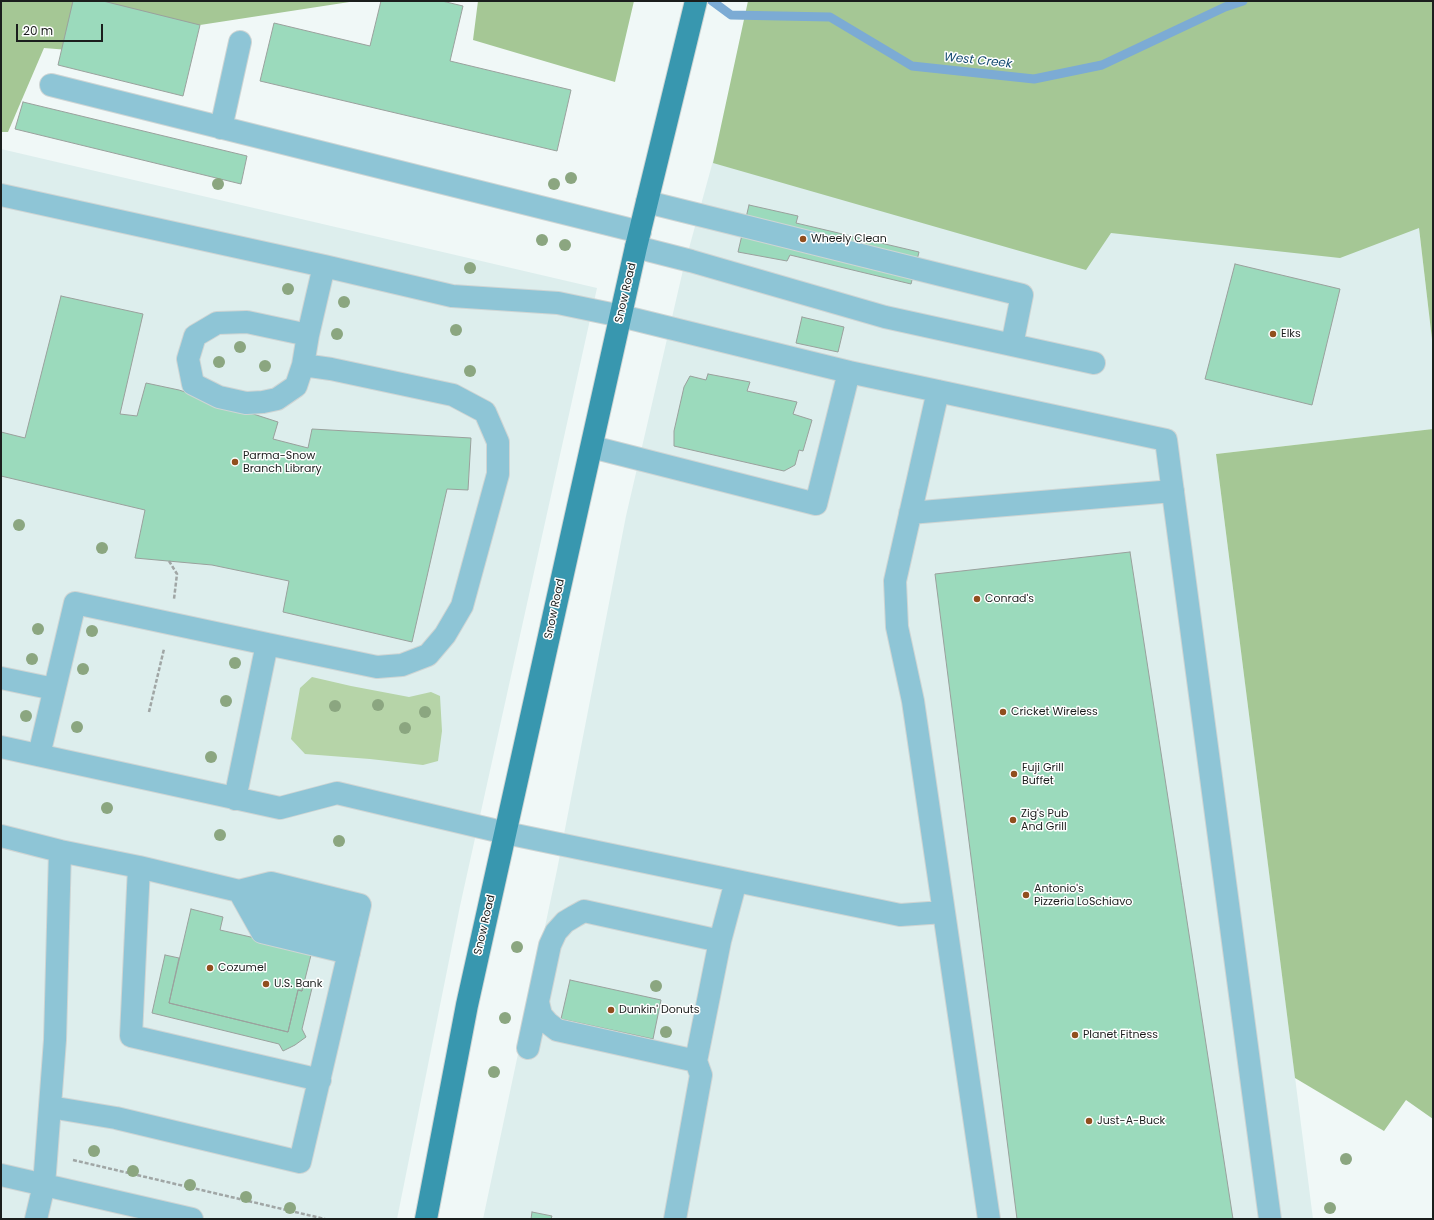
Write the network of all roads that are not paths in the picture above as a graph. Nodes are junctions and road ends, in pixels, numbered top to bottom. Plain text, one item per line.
1 (696, 1) edge
2 (240, 42) dead end
3 (51, 85) dead end
4 (221, 128) junction
5 (1, 195) edge
6 (647, 202) junction
7 (638, 240) junction
8 (324, 266) junction
9 (621, 316) junction
10 (308, 335) junction
11 (1012, 345) junction
12 (1094, 363) dead end
13 (303, 365) junction
14 (849, 372) junction
15 (938, 391) junction
16 (592, 447) junction
17 (1173, 491) junction
18 (910, 513) junction
19 (267, 644) junction
20 (1, 678) edge
21 (54, 689) junction
22 (1, 747) edge
23 (39, 755) junction
24 (235, 799) junction
25 (506, 832) junction
26 (1, 836) edge
27 (60, 851) junction
28 (139, 867) junction
29 (736, 881) junction
30 (239, 891) junction
31 (944, 912) junction
32 (352, 937) junction
33 (720, 941) junction
34 (538, 1002) junction
35 (528, 1048) dead end
36 (696, 1062) junction
37 (320, 1080) junction
38 (50, 1107) junction
39 (1, 1175) edge
40 (44, 1185) junction
41 (36, 1219) edge
42 (192, 1219) edge
43 (426, 1219) edge
44 (675, 1219) edge
45 (989, 1219) edge
46 (1270, 1219) edge

1 - 6 main road, Snow Road
2 - 4 lane
3 - 4 lane
4 - 7 lane
5 - 8 lane
6 - 7 main road, Snow Road
6 - 11 lane
7 - 9 main road, Snow Road
7 - 11 lane
8 - 9 lane
8 - 10 lane
9 - 14 lane
9 - 16 main road, Snow Road
10 - 13 lane
10 - 13 lane
11 - 12 lane
13 - 19 lane
14 - 15 lane
14 - 16 lane
15 - 17 lane
15 - 18 lane
16 - 25 main road, Snow Road
17 - 18 lane
17 - 46 lane
18 - 31 lane
19 - 21 lane
19 - 24 lane
20 - 21 lane
21 - 23 lane
22 - 23 lane
23 - 24 lane
24 - 25 lane
25 - 29 lane
25 - 43 main road, Snow Road
26 - 27 lane
27 - 28 lane
27 - 38 lane
28 - 30 lane
28 - 37 lane
29 - 31 lane
29 - 33 lane
30 - 32 lane
30 - 32 lane
31 - 45 lane
32 - 37 lane
33 - 34 lane
33 - 36 lane
34 - 35 lane
34 - 36 lane
36 - 44 lane
37 - 38 lane
38 - 40 lane
39 - 40 lane
40 - 41 lane
40 - 42 lane

